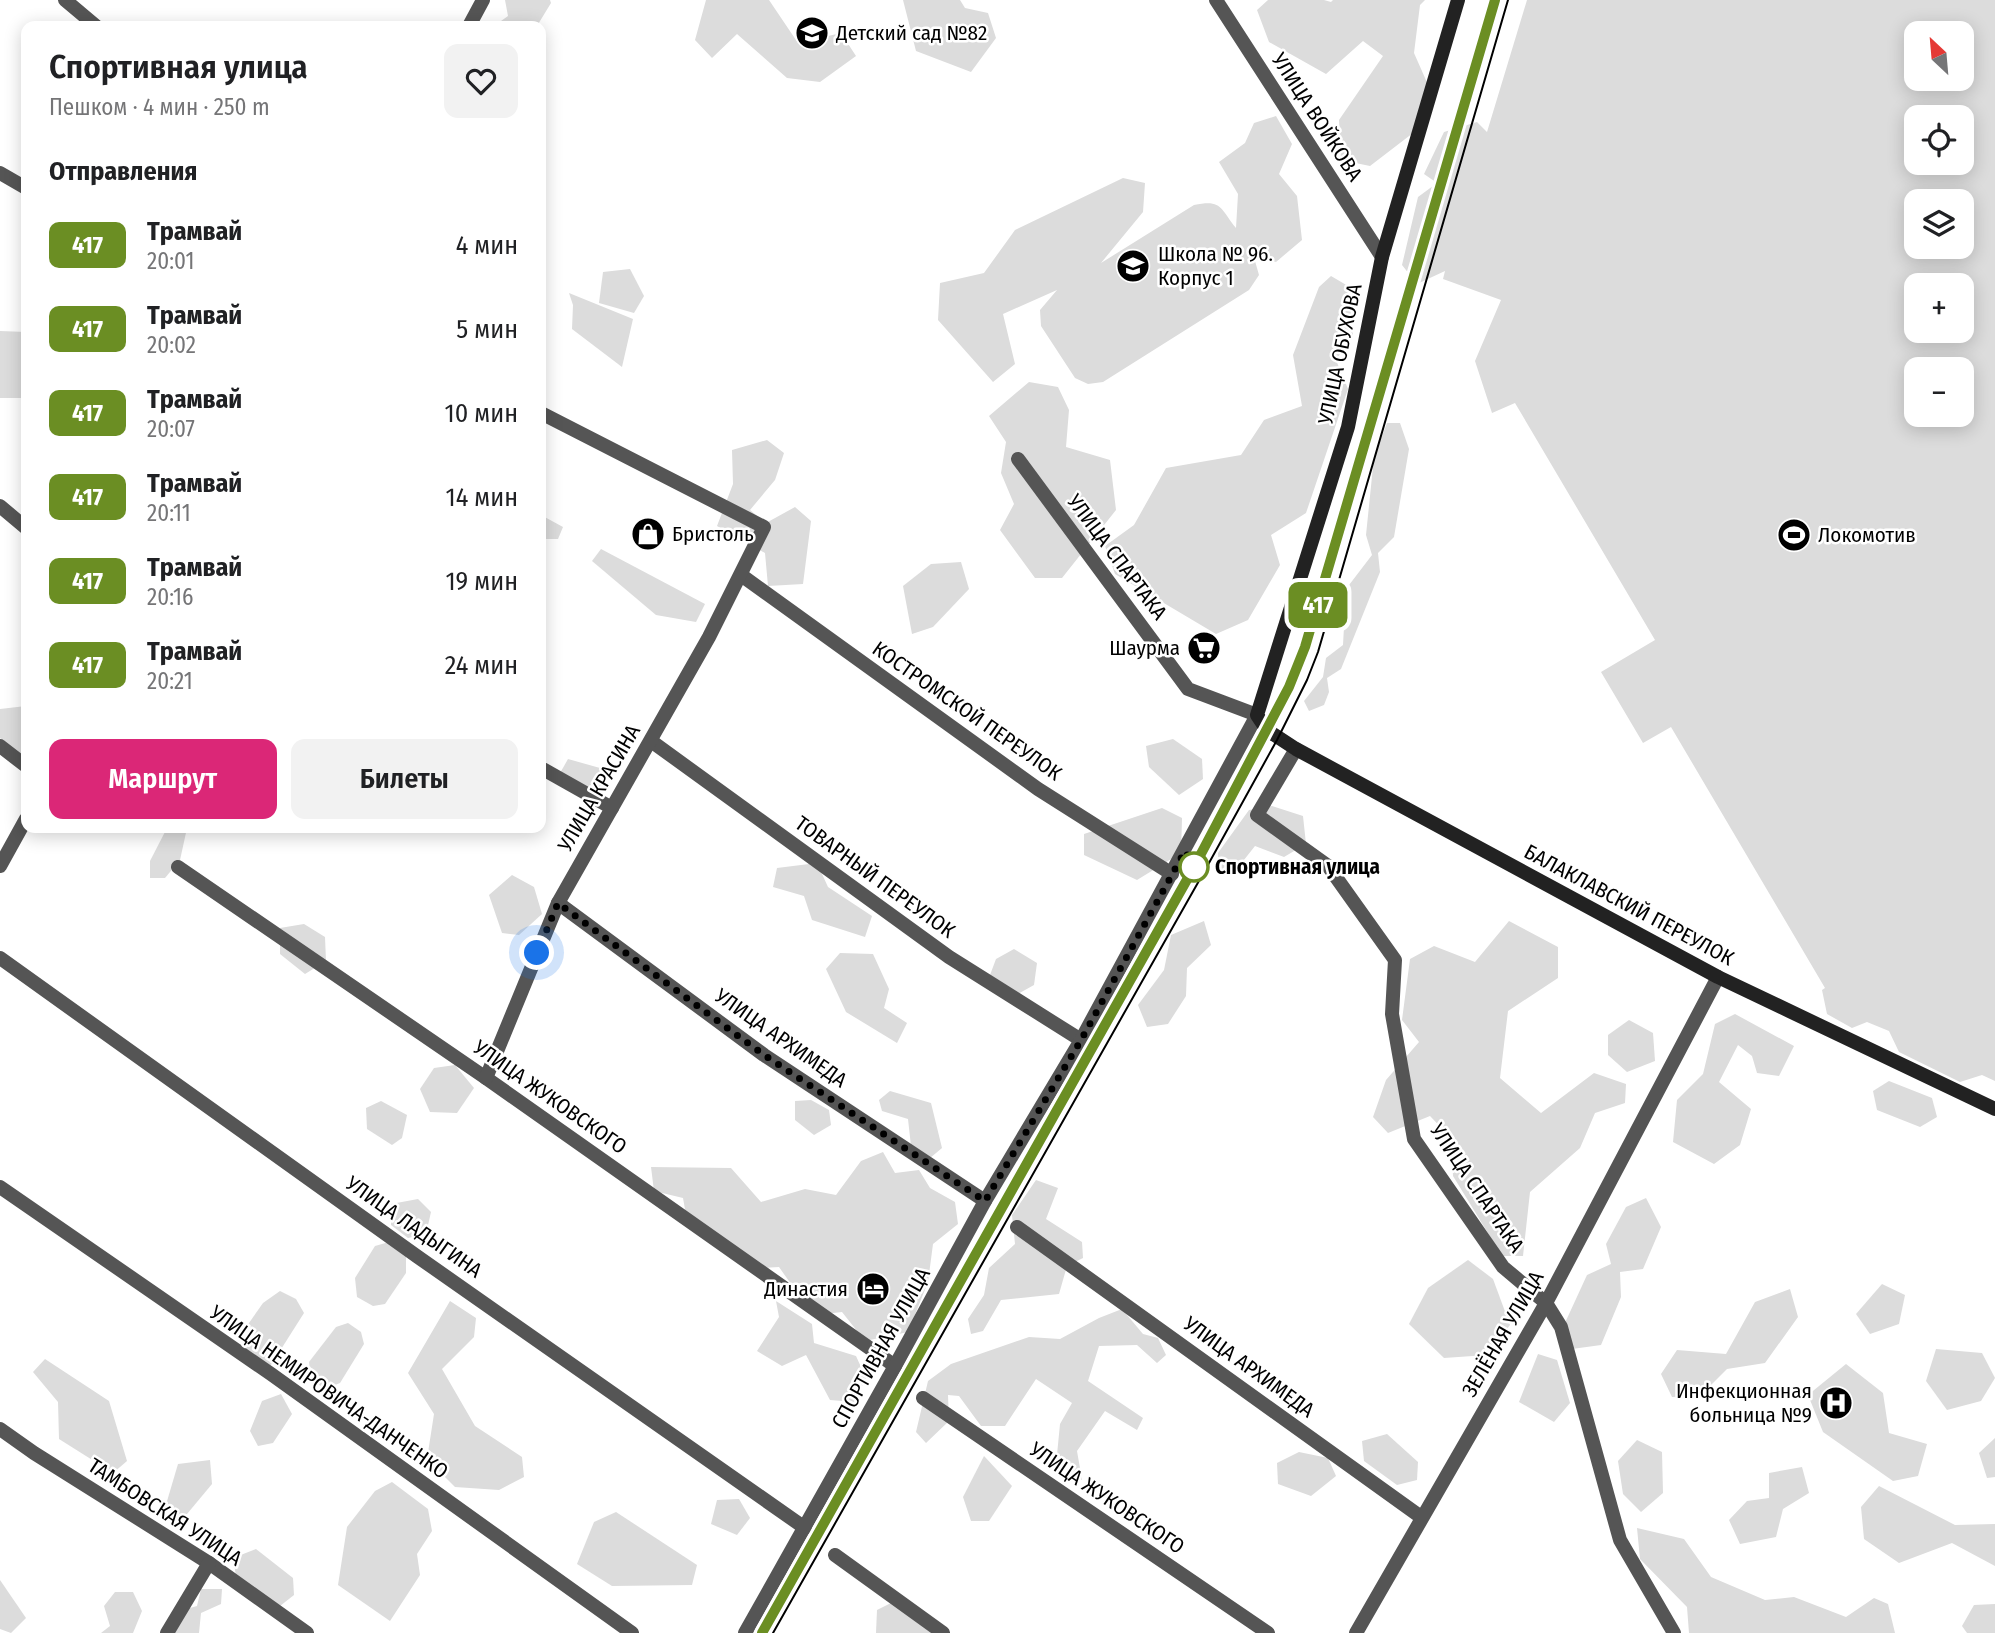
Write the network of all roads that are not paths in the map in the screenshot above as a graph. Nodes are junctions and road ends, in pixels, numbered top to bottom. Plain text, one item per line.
1 (65, 0) edge
2 (1216, 0) edge
3 (1458, 0) edge
4 (481, 1) edge
5 (90, 21) edge
6 (471, 21) edge
7 (0, 173) edge
8 (21, 185) edge
9 (1382, 257) junction
10 (546, 416) edge
11 (1018, 459) dead end
12 (0, 506) edge
13 (21, 524) edge
14 (741, 575) junction
15 (1257, 715) junction
16 (651, 741) junction
17 (0, 746) edge
18 (1296, 750) junction
19 (21, 762) edge
20 (546, 771) edge
21 (612, 808) junction
22 (21, 828) edge
23 (0, 866) edge
24 (178, 867) dead end
25 (1172, 874) junction
26 (558, 903) junction
27 (0, 958) edge
28 (1718, 977) junction
29 (1081, 1040) junction
30 (486, 1078) junction
31 (1995, 1109) edge
32 (0, 1187) edge
33 (985, 1201) junction
34 (1017, 1227) dead end
35 (1546, 1303) junction
36 (895, 1367) junction
37 (923, 1398) dead end
38 (0, 1429) edge
39 (1421, 1517) junction
40 (805, 1528) junction
41 (835, 1555) dead end
42 (209, 1563) junction
43 (167, 1633) edge
44 (307, 1633) edge
45 (632, 1633) edge
46 (745, 1633) edge
47 (943, 1633) edge
48 (1268, 1633) edge
49 (1356, 1633) edge
50 (1674, 1633) edge

1 - 5 street
2 - 9 street, УЛИЦА ВОЙКОВА
3 - 9 street, УЛИЦА ОБУХОВА
4 - 6 street
7 - 8 street
9 - 15 street, УЛИЦА ОБУХОВА
10 - 14 street, УЛИЦА КРАСИНА
11 - 15 street, УЛИЦА СПАРТАКА
12 - 13 street
14 - 16 street, УЛИЦА КРАСИНА
14 - 25 street, КОСТРОМСКОЙ ПЕРЕУЛОК
15 - 18 street, БАЛАКЛАВСКИЙ ПЕРЕУЛОК
15 - 25 street, СПОРТИВНАЯ УЛИЦА
16 - 21 street, УЛИЦА КРАСИНА
16 - 29 street, ТОВАРНЫЙ ПЕРЕУЛОК
17 - 19 street
18 - 28 street, БАЛАКЛАВСКИЙ ПЕРЕУЛОК
18 - 35 street, УЛИЦА СПАРТАКА
20 - 21 street
21 - 26 street, УЛИЦА КРАСИНА
22 - 23 street
24 - 30 street, УЛИЦА ЖУКОВСКОГО
25 - 29 street, СПОРТИВНАЯ УЛИЦА
26 - 30 street, УЛИЦА КРАСИНА
26 - 33 street, УЛИЦА АРХИМЕДА
27 - 40 street, УЛИЦА ЛАДЫГИНА
28 - 31 street, БАЛАКЛАВСКИЙ ПЕРЕУЛОК
28 - 35 street, ЗЕЛЁНАЯ УЛИЦА
29 - 33 street, СПОРТИВНАЯ УЛИЦА
30 - 36 street, УЛИЦА ЖУКОВСКОГО
32 - 45 street, УЛИЦА НЕМИРОВИЧА-ДАНЧЕНКО
33 - 36 street, СПОРТИВНАЯ УЛИЦА
34 - 39 street, УЛИЦА АРХИМЕДА
35 - 39 street, ЗЕЛЁНАЯ УЛИЦА
35 - 50 street, УЛИЦА СПАРТАКА
36 - 40 street, СПОРТИВНАЯ УЛИЦА
37 - 48 street, УЛИЦА ЖУКОВСКОГО
38 - 42 street, ТАМБОВСКАЯ УЛИЦА
39 - 49 street, ЗЕЛЁНАЯ УЛИЦА
40 - 46 street, СПОРТИВНАЯ УЛИЦА
41 - 47 street
42 - 43 street
42 - 44 street, ТАМБОВСКАЯ УЛИЦА

